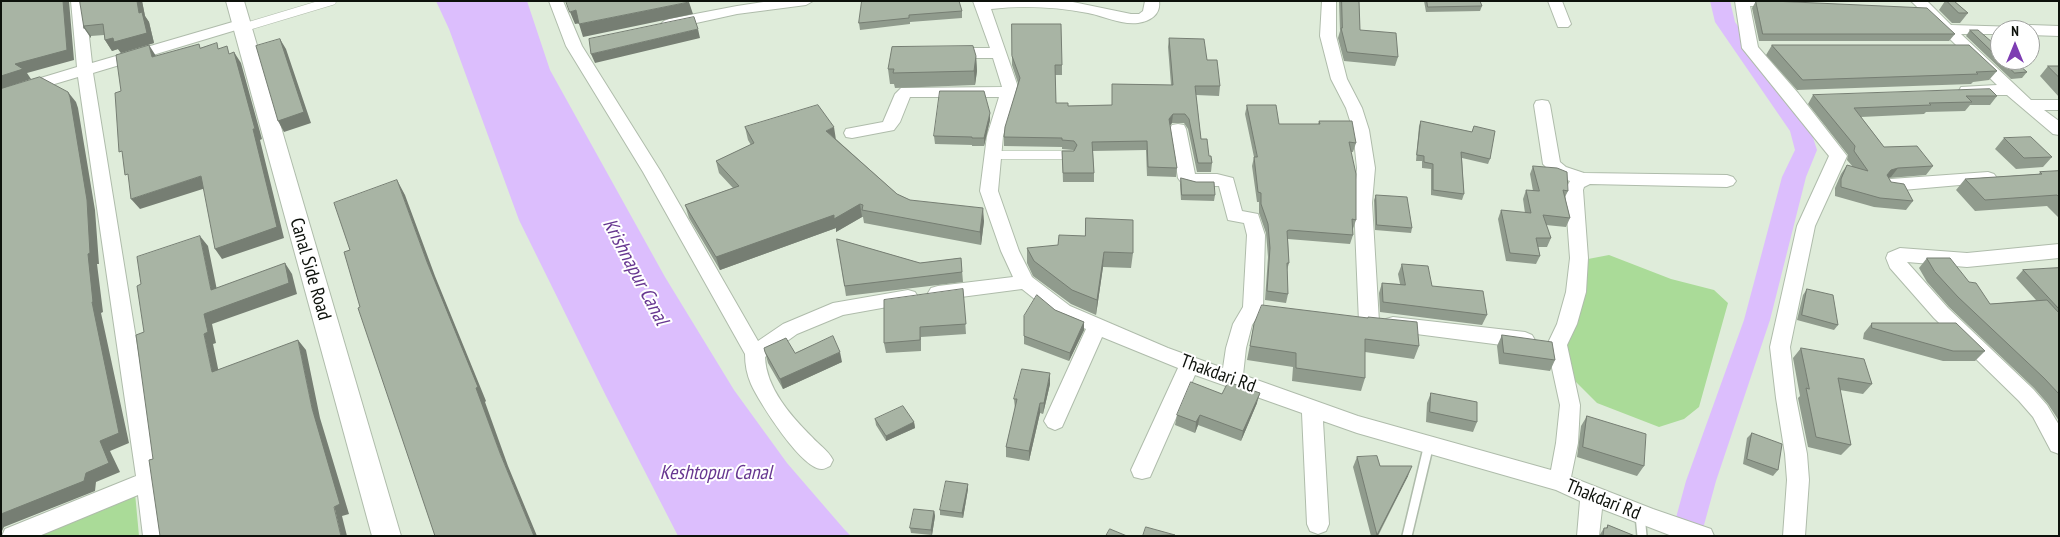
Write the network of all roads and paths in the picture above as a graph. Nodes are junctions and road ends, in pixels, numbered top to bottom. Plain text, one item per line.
1 (78, 1) edge
2 (332, 1) edge
3 (556, 1) edge
4 (806, 1) edge
5 (1152, 1) edge
6 (1329, 1) edge
7 (1555, 1) edge
8 (981, 4) edge
9 (1791, 4) edge
10 (1918, 7) edge
11 (239, 18) edge
12 (1563, 24) dead end
13 (652, 28) edge
14 (1947, 29) junction
15 (1990, 30) edge
16 (2040, 30) edge
17 (2059, 31) edge
18 (1750, 48) junction
19 (1770, 48) dead end
20 (1947, 48) edge
21 (1967, 48) junction
22 (998, 53) junction
23 (940, 54) edge
24 (85, 68) junction
25 (2010, 90) junction
26 (1009, 92) junction
27 (1951, 92) edge
28 (1, 95) edge
29 (1792, 97) junction
30 (1812, 97) edge
31 (1542, 104) dead end
32 (2027, 105) junction
33 (2059, 105) edge
34 (1178, 129) dead end
35 (2059, 130) edge
36 (852, 133) dead end
37 (993, 154) junction
38 (1071, 156) edge
39 (2010, 177) edge
40 (1582, 179) junction
41 (1727, 181) dead end
42 (1891, 185) edge
43 (2059, 251) edge
44 (1025, 282) junction
45 (1097, 326) junction
46 (1557, 345) junction
47 (755, 354) junction
48 (1190, 364) junction
49 (1232, 379) junction
50 (1312, 408) junction
51 (1055, 421) dead end
52 (1429, 444) junction
53 (2059, 445) edge
54 (822, 460) dead end
55 (1142, 470) dead end
56 (148, 481) junction
57 (1559, 482) junction
58 (1592, 497) junction
59 (1644, 523) edge
60 (1318, 524) dead end
61 (13, 536) edge
62 (154, 536) edge
63 (387, 536) edge
64 (1408, 536) edge
65 (1588, 536) edge
66 (1703, 536) edge
67 (1794, 536) edge

1 - 24 street
2 - 11 lane
3 - 47 street
4 - 13 street
5 - 8 street
6 - 46 street
7 - 12 street
8 - 22 street
9 - 18 street
10 - 14 street
11 - 24 street
11 - 63 street, Canal Side Road
14 - 15 street
14 - 21 street
16 - 17 street
18 - 19 street
18 - 29 street
20 - 21 street
21 - 25 street
22 - 23 street
22 - 26 street
24 - 28 street
24 - 56 street
25 - 27 street
25 - 32 street
26 - 36 street
26 - 37 street, Thakdari Rd
29 - 30 street
29 - 67 street
31 - 40 street
32 - 33 street
32 - 35 street
34 - 49 street
37 - 38 lane
37 - 44 street, Thakdari Rd
39 - 42 street
40 - 41 street
40 - 46 street
43 - 53 street
44 - 45 street, Thakdari Rd
44 - 47 street
45 - 48 street, Thakdari Rd
45 - 51 street
46 - 57 street
47 - 54 street
48 - 49 street, Thakdari Rd
48 - 55 street
49 - 50 street, Thakdari Rd
50 - 52 street, Thakdari Rd
50 - 60 street
52 - 57 street, Thakdari Rd
52 - 64 lane
56 - 61 street
56 - 62 street
57 - 58 street, Thakdari Rd
58 - 59 street, Thakdari Rd
58 - 65 street
59 - 66 street, Thakdari Rd

